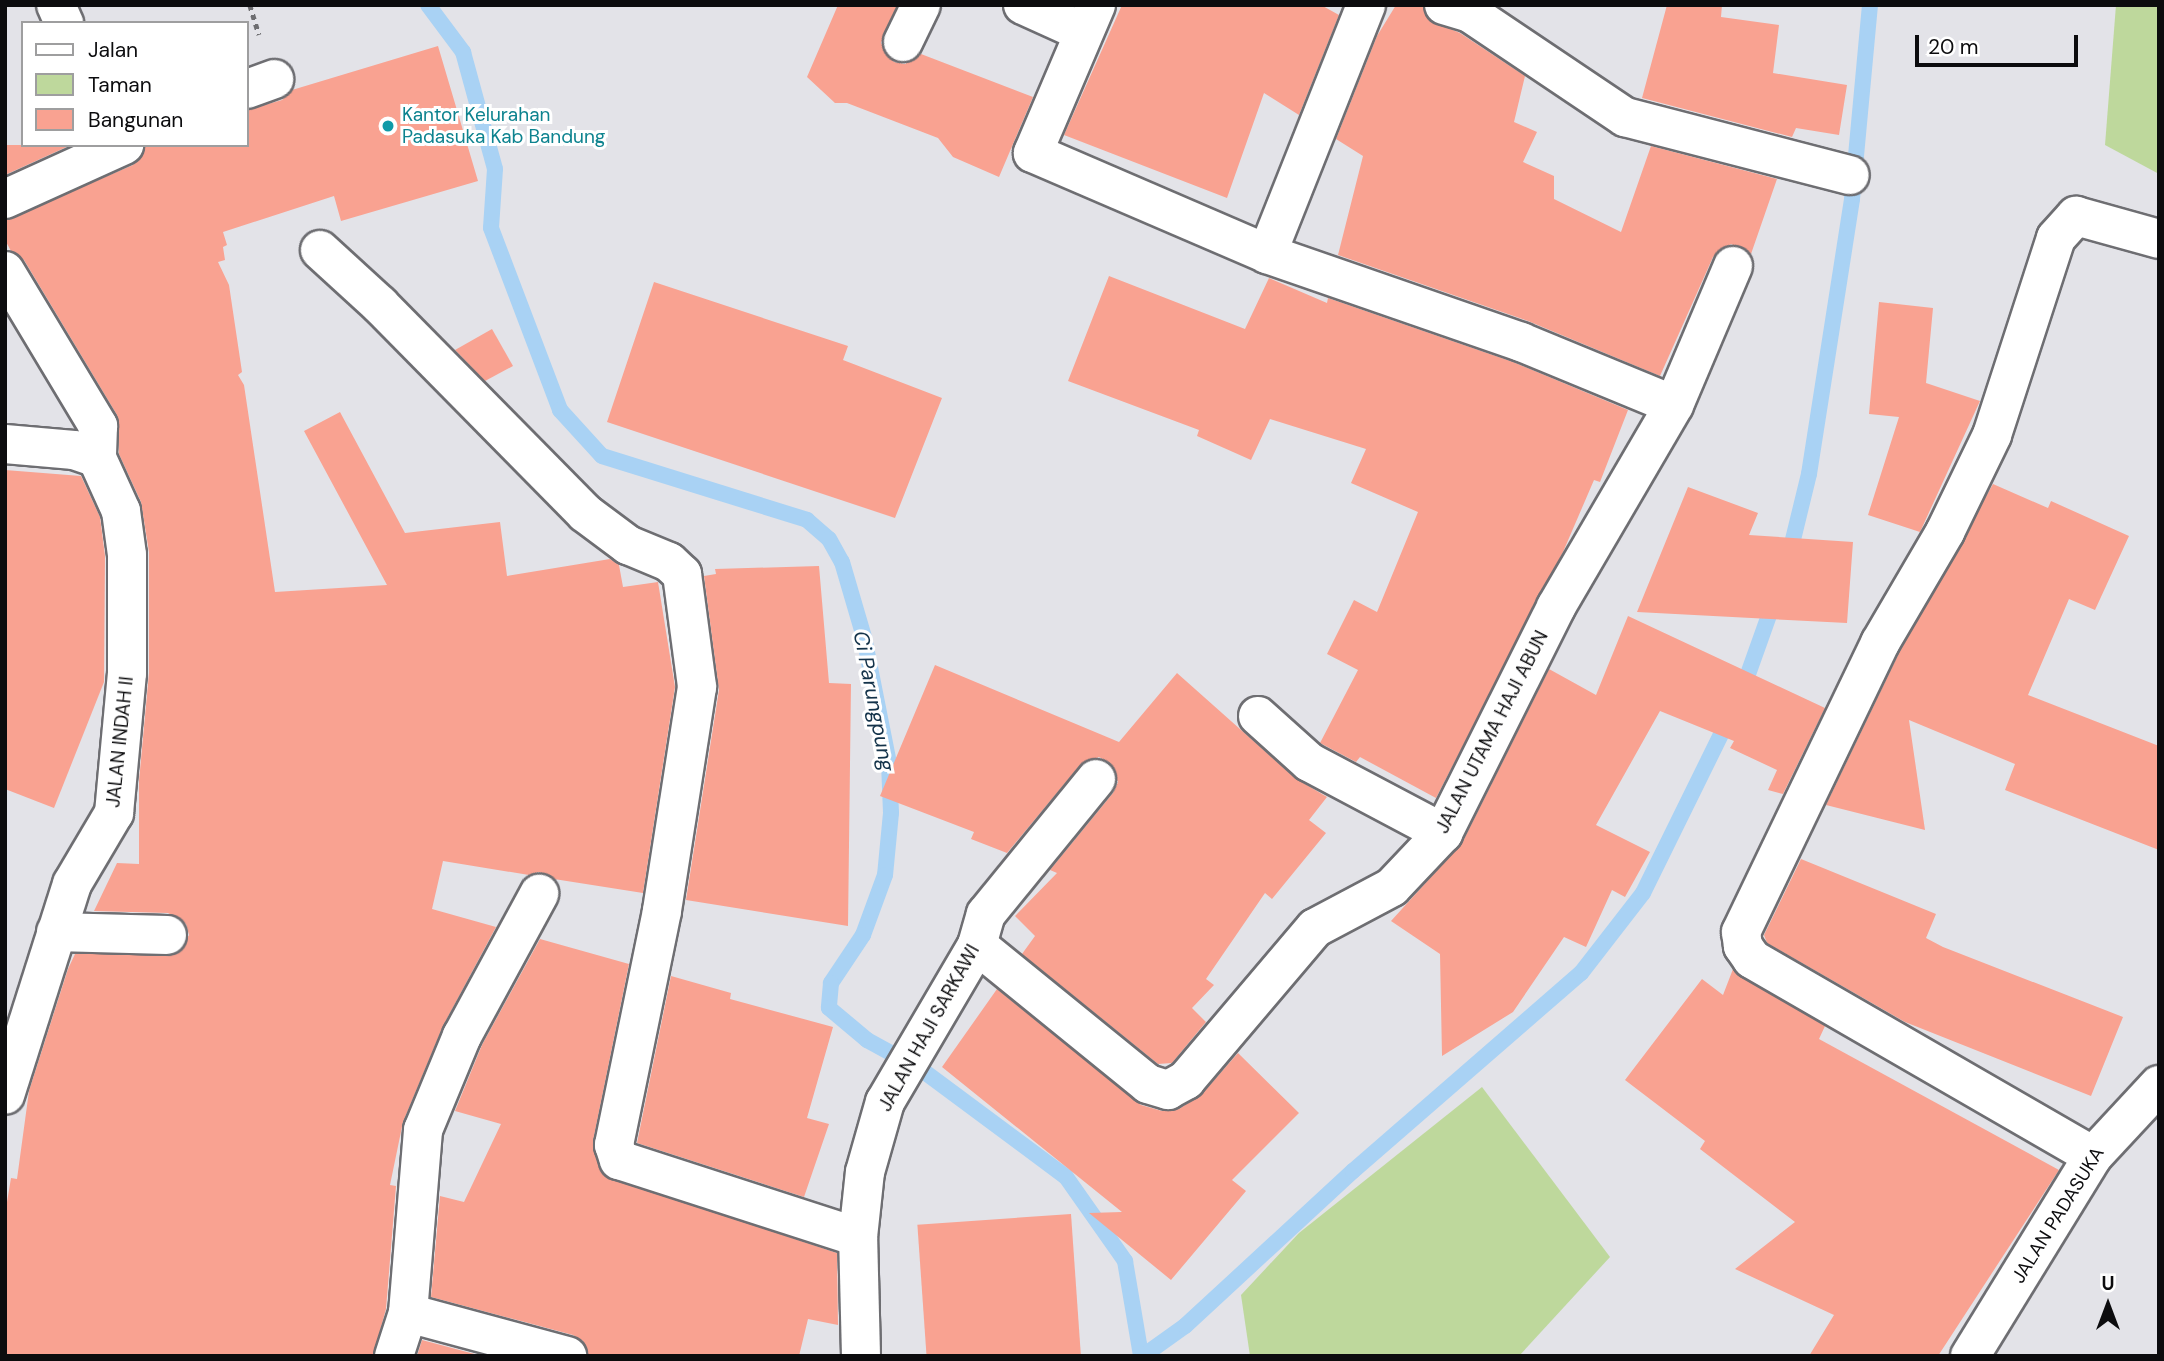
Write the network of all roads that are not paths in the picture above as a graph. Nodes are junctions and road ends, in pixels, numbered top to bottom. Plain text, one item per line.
1 (56, 5) edge
2 (921, 5) edge
3 (1023, 5) edge
4 (1366, 5) edge
5 (1444, 5) edge
6 (1089, 18) edge
7 (63, 21) edge
8 (903, 41) dead end
9 (115, 147) edge
10 (1850, 175) dead end
11 (5, 199) edge
12 (2159, 239) edge
13 (320, 250) dead end
14 (1267, 254) junction
15 (1733, 266) dead end
16 (5, 271) edge
17 (1674, 405) junction
18 (5, 443) edge
19 (97, 458) junction
20 (1258, 716) dead end
21 (1096, 779) dead end
22 (1443, 833) junction
23 (539, 894) dead end
24 (56, 932) junction
25 (167, 935) dead end
26 (978, 945) junction
27 (8, 1074) edge
28 (2159, 1084) edge
29 (2092, 1156) junction
30 (858, 1237) junction
31 (408, 1313) junction
32 (394, 1356) edge
33 (567, 1356) edge
34 (861, 1356) edge
35 (1970, 1356) edge

1 - 7 street
2 - 8 street
3 - 6 street
4 - 14 street
5 - 10 street
6 - 14 street
9 - 11 street
12 - 29 street
13 - 30 street
14 - 17 street
15 - 17 street, JALAN UTAMA HAJI ABUN
16 - 19 street
17 - 22 street, JALAN UTAMA HAJI ABUN
18 - 19 street
19 - 24 street, JALAN INDAH II
20 - 22 street
21 - 26 street, JALAN HAJI SARKAWI
22 - 26 street, JALAN UTAMA HAJI ABUN
23 - 31 street
24 - 25 street
24 - 27 street, JALAN INDAH II
26 - 30 street, JALAN HAJI SARKAWI
28 - 29 street, JALAN PADASUKA
29 - 35 street, JALAN PADASUKA
30 - 34 street, JALAN HAJI SARKAWI
31 - 32 street
31 - 33 street

